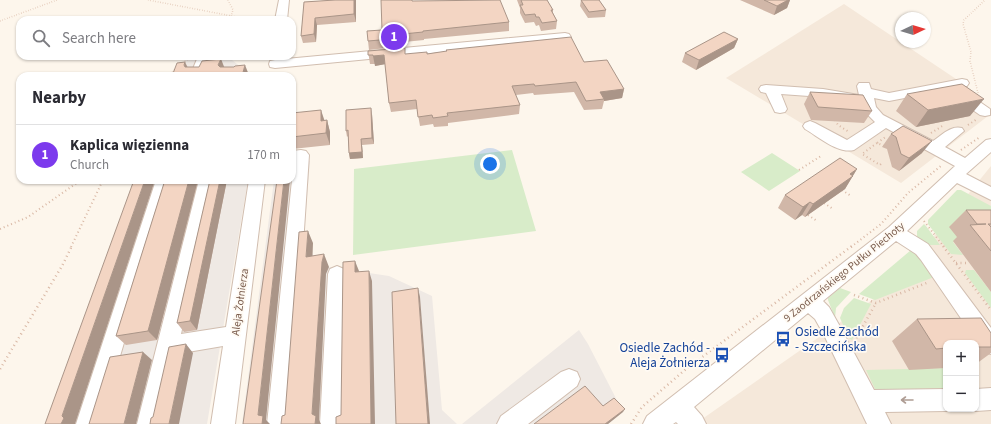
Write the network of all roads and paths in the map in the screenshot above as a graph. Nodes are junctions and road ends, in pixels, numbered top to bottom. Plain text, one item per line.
1 (56, 0) edge
2 (148, 0) edge
3 (228, 0) edge
4 (284, 0) edge
5 (986, 0) edge
6 (232, 16) joint
7 (282, 16) edge
8 (0, 21) edge
9 (565, 36) edge
10 (193, 60) edge
11 (196, 60) edge
12 (182, 64) edge
13 (275, 65) edge
14 (176, 68) edge
15 (172, 72) edge
16 (197, 72) edge
17 (962, 83) edge
18 (947, 86) junction
19 (866, 93) junction
20 (979, 98) edge
21 (780, 109) dead end
22 (985, 112) joint
23 (836, 120) edge
24 (885, 122) junction
25 (810, 126) dead end
26 (957, 127) junction
27 (863, 137) junction
28 (987, 141) edge
29 (930, 142) junction
30 (296, 156) edge
31 (821, 156) dead end
32 (883, 162) dead end
33 (958, 166) junction
34 (799, 170) dead end
35 (75, 184) edge
36 (101, 184) edge
37 (163, 184) edge
38 (206, 184) edge
39 (256, 184) edge
40 (842, 190) edge
41 (991, 194) edge
42 (851, 196) dead end
43 (824, 203) edge
44 (833, 209) dead end
45 (808, 215) edge
46 (924, 220) dead end
47 (817, 221) dead end
48 (0, 229) edge
49 (895, 232) junction
50 (956, 263) junction
51 (969, 263) dead end
52 (337, 274) dead end
53 (932, 281) dead end
54 (854, 295) dead end
55 (809, 301) junction
56 (876, 303) junction
57 (991, 310) edge
58 (235, 335) junction
59 (991, 344) edge
60 (167, 346) junction
61 (851, 346) dead end
62 (0, 369) edge
63 (569, 379) dead end
64 (991, 399) edge
65 (943, 400) edge
66 (979, 400) edge
67 (867, 401) junction
68 (677, 406) junction
69 (88, 424) edge
70 (149, 424) edge
71 (223, 424) edge
72 (279, 424) edge
73 (332, 424) edge
74 (509, 424) edge
75 (631, 424) edge
76 (655, 424) edge
77 (694, 424) edge
78 (880, 424) edge

1 - 8 path
2 - 6 path
3 - 6 path
4 - 7 street
5 - 20 path
9 - 13 street
10 - 12 path
11 - 16 street
14 - 15 path
17 - 18 street
18 - 19 street
18 - 22 street
19 - 21 street
19 - 24 street
22 - 26 path
23 - 27 path
24 - 27 street
24 - 29 street
25 - 27 street
26 - 29 street
26 - 29 path
27 - 32 path
28 - 33 street, 9 Zaodrzańskiego Pułku Piechoty
28 - 33 path
29 - 33 street
30 - 72 street
31 - 34 path
33 - 41 street
33 - 49 street, 9 Zaodrzańskiego Pułku Piechoty
33 - 75 path
35 - 48 path
36 - 62 path
37 - 69 street
38 - 60 street
39 - 58 street, Aleja Żołnierza
40 - 42 path
43 - 44 path
45 - 47 path
46 - 50 path
49 - 55 street, 9 Zaodrzańskiego Pułku Piechoty
49 - 59 street
50 - 51 path
50 - 57 path
52 - 73 street
53 - 56 path
54 - 56 path
55 - 67 street
55 - 68 street, 9 Zaodrzańskiego Pułku Piechoty
56 - 61 path
58 - 60 street
58 - 71 street, Aleja Żołnierza
60 - 70 street
63 - 74 street
64 - 66 street
65 -> 67 street
67 - 78 street
68 - 76 street, 9 Zaodrzańskiego Pułku Piechoty
68 - 77 street

